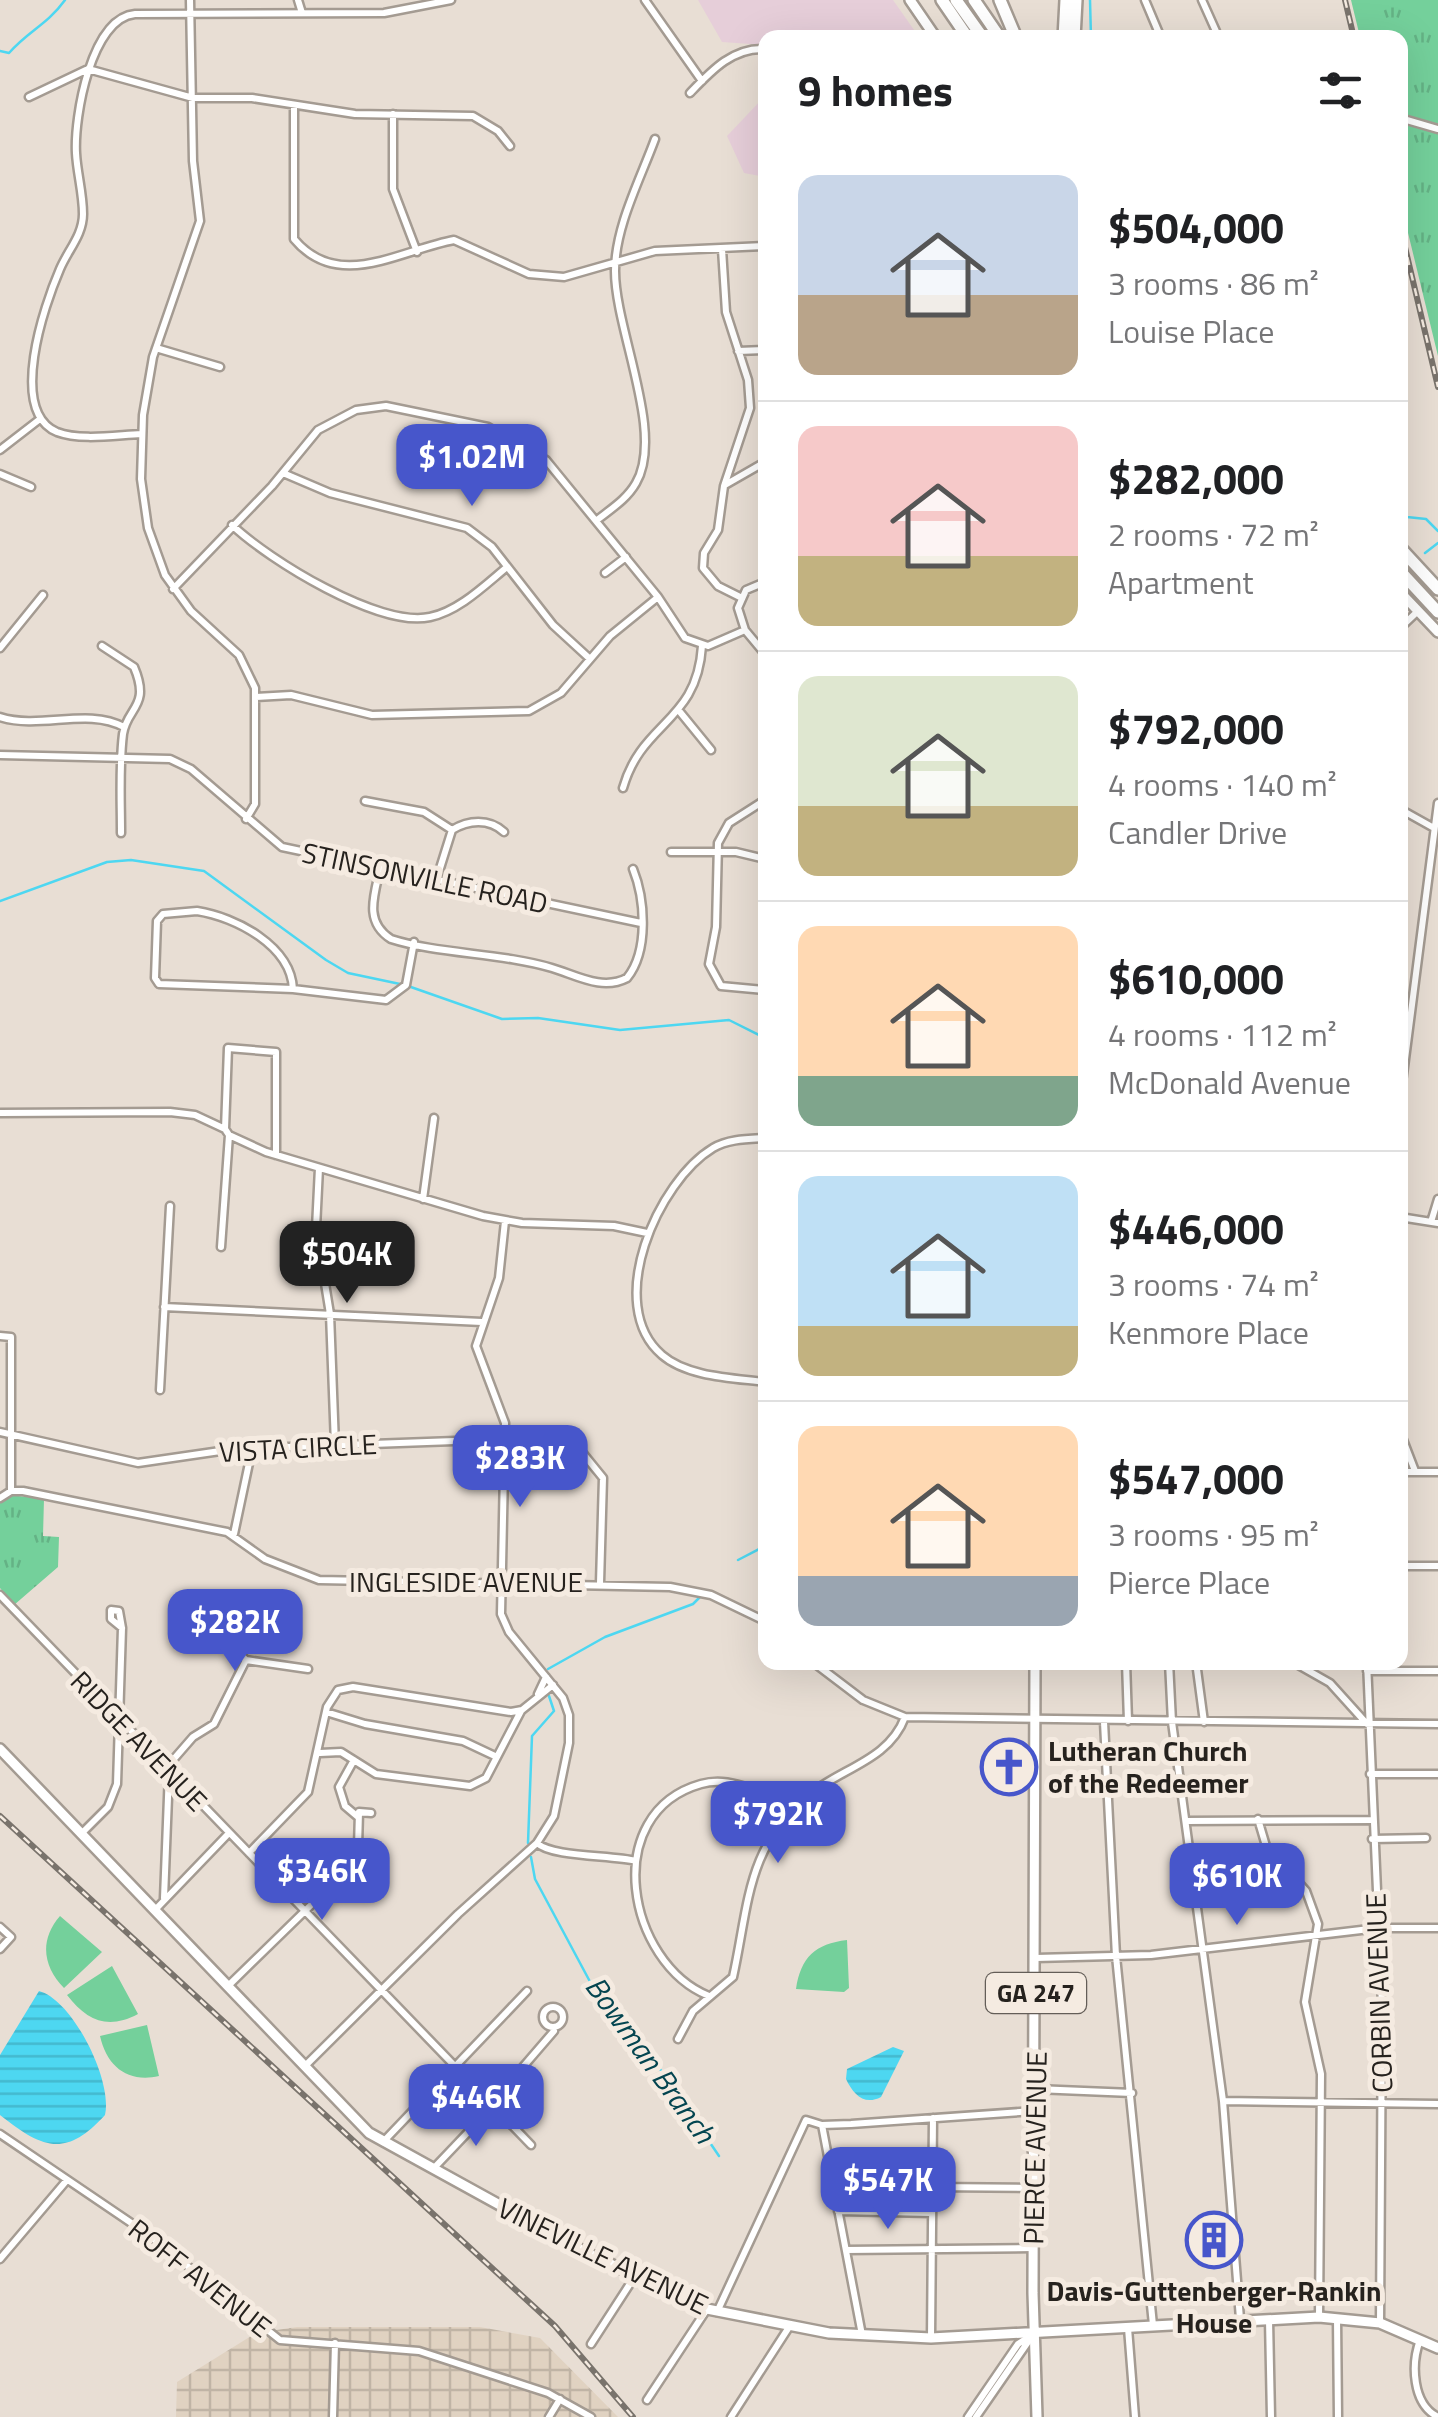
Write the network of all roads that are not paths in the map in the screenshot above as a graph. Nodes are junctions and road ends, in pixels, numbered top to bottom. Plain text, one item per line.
1 (190, 0) edge
2 (298, 0) edge
3 (451, 0) edge
4 (645, 0) edge
5 (910, 0) edge
6 (942, 0) edge
7 (956, 0) edge
8 (974, 0) edge
9 (1000, 0) edge
10 (1066, 0) edge
11 (1076, 0) edge
12 (1145, 0) edge
13 (1202, 0) edge
14 (302, 13) junction
15 (190, 14) junction
16 (931, 30) edge
17 (963, 30) edge
18 (977, 30) edge
19 (995, 30) edge
20 (1013, 30) edge
21 (1064, 30) edge
22 (1074, 30) edge
23 (1158, 30) edge
24 (1215, 30) edge
25 (758, 50) edge
26 (88, 69) junction
27 (702, 80) junction
28 (690, 93) dead end
29 (29, 97) dead end
30 (193, 98) junction
31 (294, 105) junction
32 (393, 114) junction
33 (1408, 120) edge
34 (1438, 129) edge
35 (656, 139) dead end
36 (510, 146) dead end
37 (758, 246) edge
38 (722, 248) junction
39 (417, 252) junction
40 (615, 264) junction
41 (156, 348) junction
42 (758, 351) edge
43 (738, 352) junction
44 (220, 367) dead end
45 (40, 419) junction
46 (142, 434) junction
47 (0, 450) edge
48 (758, 466) edge
49 (283, 473) junction
50 (0, 474) edge
51 (724, 486) junction
52 (31, 487) dead end
53 (597, 520) junction
54 (232, 525) junction
55 (1408, 557) edge
56 (626, 558) junction
57 (507, 567) junction
58 (605, 573) dead end
59 (1408, 580) edge
60 (758, 584) edge
61 (173, 589) junction
62 (1438, 589) edge
63 (44, 594) dead end
64 (658, 597) junction
65 (740, 597) junction
66 (1408, 600) edge
67 (1418, 611) junction
68 (1438, 612) edge
69 (1408, 620) edge
70 (745, 630) junction
71 (1438, 632) edge
72 (102, 646) dead end
73 (702, 646) junction
74 (758, 646) edge
75 (0, 648) edge
76 (590, 659) junction
77 (256, 697) junction
78 (680, 712) junction
79 (0, 718) edge
80 (124, 727) junction
81 (711, 750) dead end
82 (0, 755) edge
83 (122, 758) junction
84 (623, 788) dead end
85 (366, 800) dead end
86 (1438, 802) edge
87 (758, 804) edge
88 (1408, 813) edge
89 (246, 819) junction
90 (1434, 828) junction
91 (452, 830) junction
92 (504, 832) dead end
93 (121, 833) dead end
94 (718, 851) junction
95 (671, 852) dead end
96 (758, 859) edge
97 (380, 869) junction
98 (633, 869) dead end
99 (436, 881) junction
100 (641, 923) junction
101 (414, 942) junction
102 (294, 989) junction
103 (758, 990) edge
104 (1408, 1023) edge
105 (0, 1113) edge
106 (434, 1118) dead end
107 (227, 1132) junction
108 (758, 1139) edge
109 (276, 1155) junction
110 (319, 1168) junction
111 (423, 1199) junction
112 (1438, 1200) edge
113 (170, 1206) dead end
114 (1408, 1216) edge
115 (1435, 1218) edge
116 (505, 1221) junction
117 (647, 1234) junction
118 (221, 1247) dead end
119 (164, 1308) junction
120 (330, 1314) junction
121 (482, 1322) junction
122 (0, 1336) edge
123 (758, 1381) edge
124 (160, 1390) dead end
125 (0, 1432) edge
126 (10, 1435) junction
127 (504, 1439) junction
128 (335, 1445) junction
129 (252, 1448) junction
130 (1408, 1453) edge
131 (1408, 1472) edge
132 (1415, 1472) junction
133 (1438, 1472) edge
134 (10, 1491) junction
135 (0, 1498) edge
136 (234, 1534) junction
137 (499, 1564) junction
138 (1408, 1566) edge
139 (1438, 1566) edge
140 (481, 1580) junction
141 (499, 1581) junction
142 (600, 1583) junction
143 (0, 1595) edge
144 (195, 1612) dead end
145 (0, 1614) edge
146 (15, 1614) junction
147 (758, 1618) edge
148 (122, 1628) dead end
149 (246, 1660) junction
150 (1408, 1668) edge
151 (308, 1669) dead end
152 (824, 1670) edge
153 (1035, 1670) edge
154 (1126, 1670) edge
155 (1169, 1670) edge
156 (1197, 1670) edge
157 (1308, 1670) edge
158 (1366, 1670) edge
159 (1438, 1670) edge
160 (546, 1677) junction
161 (552, 1685) junction
162 (538, 1694) junction
163 (522, 1710) junction
164 (326, 1712) junction
165 (116, 1716) junction
166 (905, 1717) junction
167 (1036, 1721) junction
168 (1104, 1722) junction
169 (1128, 1722) junction
170 (1172, 1722) junction
171 (1204, 1722) junction
172 (1438, 1724) edge
173 (1367, 1725) junction
174 (0, 1749) edge
175 (320, 1753) junction
176 (497, 1757) junction
177 (354, 1760) junction
178 (167, 1770) junction
179 (1370, 1774) junction
180 (1438, 1774) edge
181 (774, 1795) junction
182 (808, 1796) junction
183 (371, 1813) dead end
184 (358, 1816) junction
185 (1258, 1819) junction
186 (784, 1820) junction
187 (1371, 1820) junction
188 (1186, 1821) junction
189 (229, 1833) junction
190 (81, 1834) junction
191 (1372, 1838) junction
192 (1426, 1838) dead end
193 (537, 1843) junction
194 (249, 1853) junction
195 (636, 1861) junction
196 (164, 1898) junction
197 (155, 1910) junction
198 (306, 1913) junction
199 (0, 1927) edge
200 (1378, 1928) junction
201 (1438, 1928) edge
202 (1319, 1934) junction
203 (0, 1948) edge
204 (1202, 1951) junction
205 (1116, 1956) junction
206 (1036, 1958) junction
207 (228, 1986) junction
208 (382, 1989) junction
209 (527, 1991) dead end
210 (710, 1996) junction
211 (554, 2030) dead end
212 (678, 2039) dead end
213 (304, 2066) junction
214 (455, 2066) junction
215 (1036, 2089) junction
216 (1132, 2093) junction
217 (1223, 2101) junction
218 (1320, 2101) junction
219 (1382, 2103) junction
220 (1438, 2104) edge
221 (492, 2105) junction
222 (1035, 2111) junction
223 (933, 2118) junction
224 (822, 2125) junction
225 (0, 2134) edge
226 (382, 2143) junction
227 (530, 2145) dead end
228 (432, 2170) junction
229 (67, 2180) junction
230 (932, 2187) junction
231 (1035, 2188) junction
232 (838, 2211) junction
233 (932, 2212) junction
234 (1034, 2248) junction
235 (932, 2249) junction
236 (846, 2250) junction
237 (0, 2259) edge
238 (635, 2276) junction
239 (712, 2311) junction
240 (1269, 2318) junction
241 (1319, 2318) junction
242 (1336, 2318) junction
243 (1240, 2320) junction
244 (1380, 2323) junction
245 (1153, 2326) junction
246 (789, 2327) junction
247 (1128, 2327) junction
248 (1034, 2334) junction
249 (862, 2336) junction
250 (932, 2338) junction
251 (1420, 2340) junction
252 (334, 2343) junction
253 (591, 2344) dead end
254 (1438, 2348) edge
255 (560, 2399) junction
256 (648, 2400) dead end
257 (333, 2417) edge
258 (549, 2417) edge
259 (591, 2417) edge
260 (731, 2417) edge
261 (968, 2417) edge
262 (976, 2417) edge
263 (1037, 2417) edge
264 (1135, 2417) edge
265 (1271, 2417) edge
266 (1338, 2417) edge
267 (1438, 2417) edge

1 - 15 street
2 - 14 street
3 - 14 street
4 - 27 street
5 - 16 main road
6 - 17 highway
7 - 18 highway
8 - 19 highway
9 - 20 highway
10 - 21 highway
11 - 22 highway
12 - 23 street
13 - 24 street
14 - 15 street
15 - 26 street
15 - 30 street
25 - 27 street
26 - 29 street
26 - 30 street
26 - 45 street
27 - 28 street
30 - 31 street
30 - 41 street
31 - 32 street
31 - 39 street
32 - 36 street
32 - 39 street
33 - 34 street
35 - 40 street
37 - 38 street
38 - 40 street
38 - 43 street
39 - 40 street
40 - 53 street
41 - 44 street
41 - 46 street
42 - 43 street
43 - 51 street
45 - 46 street
45 - 47 street
46 - 61 street
48 - 51 street
49 - 53 street
49 - 54 street
49 - 57 street
50 - 52 street
51 - 65 street
53 - 56 street
54 - 57 street
54 - 61 street
55 - 62 highway
56 - 58 street
56 - 64 street
57 - 76 street
59 - 68 highway
60 - 65 street
61 - 77 street
63 - 75 street
64 - 73 street
64 - 76 street
65 - 70 street
66 - 67 main road
67 - 69 street
67 - 71 main road
70 - 73 street
70 - 74 street
72 - 80 street
73 - 78 street
76 - 77 street
77 - 89 street
78 - 81 street
78 - 84 street
79 - 80 street
80 - 83 street
82 - 83 street, STINSONVILLE ROAD
83 - 89 street, STINSONVILLE ROAD
83 - 93 street
85 - 91 street
86 - 90 street
87 - 94 street
88 - 90 street
89 - 97 street, STINSONVILLE ROAD
90 - 104 street
91 - 92 street
91 - 99 street
94 - 95 street
94 - 96 street
94 - 103 street
97 - 99 street, STINSONVILLE ROAD
97 - 101 street
98 - 100 street
99 - 100 street, STINSONVILLE ROAD
100 - 101 street
101 - 102 street
102 - 102 street
105 - 107 street
106 - 111 street
107 - 109 street
107 - 109 street
107 - 118 street
108 - 117 street
109 - 110 street
110 - 111 street
110 - 120 street
111 - 116 street
112 - 115 street
113 - 119 street
114 - 115 street
116 - 117 street
116 - 121 street
117 - 123 street
119 - 120 street
119 - 124 street
120 - 121 street
120 - 128 street
121 - 127 street
122 - 126 street
125 - 126 street, VISTA CIRCLE
126 - 129 street, VISTA CIRCLE
126 - 134 street
127 - 128 street, VISTA CIRCLE
127 - 137 street
127 - 142 street, VISTA CIRCLE
128 - 129 street, VISTA CIRCLE
129 - 136 street
130 - 132 street
131 - 132 street
132 - 133 street
134 - 135 street
134 - 136 street, INGLESIDE AVENUE
136 - 140 street, INGLESIDE AVENUE
137 - 140 street
137 - 141 street
138 - 139 street
140 - 141 street, INGLESIDE AVENUE
141 - 142 street, INGLESIDE AVENUE
141 - 160 street
142 - 147 street, INGLESIDE AVENUE
143 - 146 street, RIDGE AVENUE
144 - 149 street
145 - 146 street
146 - 165 street, RIDGE AVENUE
148 - 165 street
149 - 151 street
149 - 178 street
150 - 159 street
152 - 166 street
153 - 167 main road, PIERCE AVENUE / GA 247
154 - 169 street
155 - 170 street
156 - 171 street
157 - 173 street
158 - 173 street, CORBIN AVENUE
160 - 161 street
160 - 162 street
161 - 162 street
161 - 193 street
162 - 163 street
163 - 164 street
163 - 176 street
164 - 175 street
164 - 176 street
165 - 178 street, RIDGE AVENUE
165 - 190 street
166 - 167 street
166 - 182 street
167 - 168 street
167 - 206 main road, PIERCE AVENUE / GA 247
168 - 169 street
168 - 205 street
169 - 170 street
170 - 171 street
170 - 188 street
171 - 173 street
172 - 173 street
173 - 179 street, CORBIN AVENUE
174 - 190 main road, VINEVILLE AVENUE
175 - 177 street
175 - 194 street
176 - 177 street
177 - 184 street
178 - 189 street, RIDGE AVENUE
178 - 196 street
179 - 180 street
179 - 187 street, CORBIN AVENUE
181 - 182 street
181 - 186 street
181 - 195 street
182 - 186 street
183 - 184 street
184 - 198 street
185 - 187 street
185 - 188 street
185 - 202 street
186 - 210 street
187 - 191 street, CORBIN AVENUE
188 - 204 street
189 - 194 street, RIDGE AVENUE
189 - 196 street
190 - 197 main road, VINEVILLE AVENUE
191 - 192 street
191 - 200 street, CORBIN AVENUE
193 - 195 street
193 - 208 street
194 - 198 street, RIDGE AVENUE
195 - 210 street
196 - 197 street
197 - 207 main road, VINEVILLE AVENUE
198 - 207 street
198 - 208 street, RIDGE AVENUE
199 - 203 street
200 - 201 street
200 - 202 street
200 - 219 street, CORBIN AVENUE
202 - 204 street
202 - 218 street
204 - 205 street
204 - 217 street
205 - 206 street
205 - 216 street
206 - 215 main road, PIERCE AVENUE / GA 247
207 - 213 main road, VINEVILLE AVENUE
208 - 213 street
208 - 214 street, RIDGE AVENUE
209 - 214 street
210 - 212 street
211 - 221 street
213 - 226 main road, VINEVILLE AVENUE
214 - 221 street, RIDGE AVENUE
214 - 226 street
215 - 216 street
215 - 222 main road, PIERCE AVENUE / GA 247
216 - 245 street
217 - 218 street
217 - 243 street
218 - 219 street
218 - 241 street
219 - 220 street
219 - 244 street, CORBIN AVENUE
221 - 227 street, RIDGE AVENUE
221 - 228 street
222 - 223 street
222 - 231 main road, PIERCE AVENUE / GA 247
223 - 224 street
223 - 230 street
224 - 232 street
224 - 239 street
225 - 229 street, ROFF AVENUE
226 - 228 main road, VINEVILLE AVENUE
228 - 238 main road, VINEVILLE AVENUE
229 - 237 street
229 - 252 street, ROFF AVENUE
230 - 231 street
230 - 233 street
231 - 234 main road, PIERCE AVENUE / GA 247
232 - 233 street
232 - 236 street
233 - 235 street
234 - 235 street
234 - 248 main road, PIERCE AVENUE / GA 247
235 - 236 street
235 - 250 street
236 - 249 street
238 - 239 main road, VINEVILLE AVENUE
238 - 253 street
239 - 246 main road, VINEVILLE AVENUE
239 - 256 street
240 - 241 main road, VINEVILLE AVENUE
240 - 243 main road, VINEVILLE AVENUE
240 - 265 street
241 - 242 main road, VINEVILLE AVENUE
242 - 244 main road, VINEVILLE AVENUE
242 - 266 street
243 - 245 main road, VINEVILLE AVENUE
244 - 251 main road, VINEVILLE AVENUE
245 - 247 main road, VINEVILLE AVENUE
246 - 249 main road, VINEVILLE AVENUE
246 - 260 street
247 - 248 main road, VINEVILLE AVENUE
247 - 264 street
248 - 250 main road, VINEVILLE AVENUE
248 - 261 street
248 - 262 street
248 - 263 main road, PIERCE AVENUE
249 - 250 main road, VINEVILLE AVENUE
251 - 254 main road, VINEVILLE AVENUE
251 - 267 street
252 - 255 street, ROFF AVENUE
252 - 257 street
255 - 258 street
255 - 259 street, ROFF AVENUE

